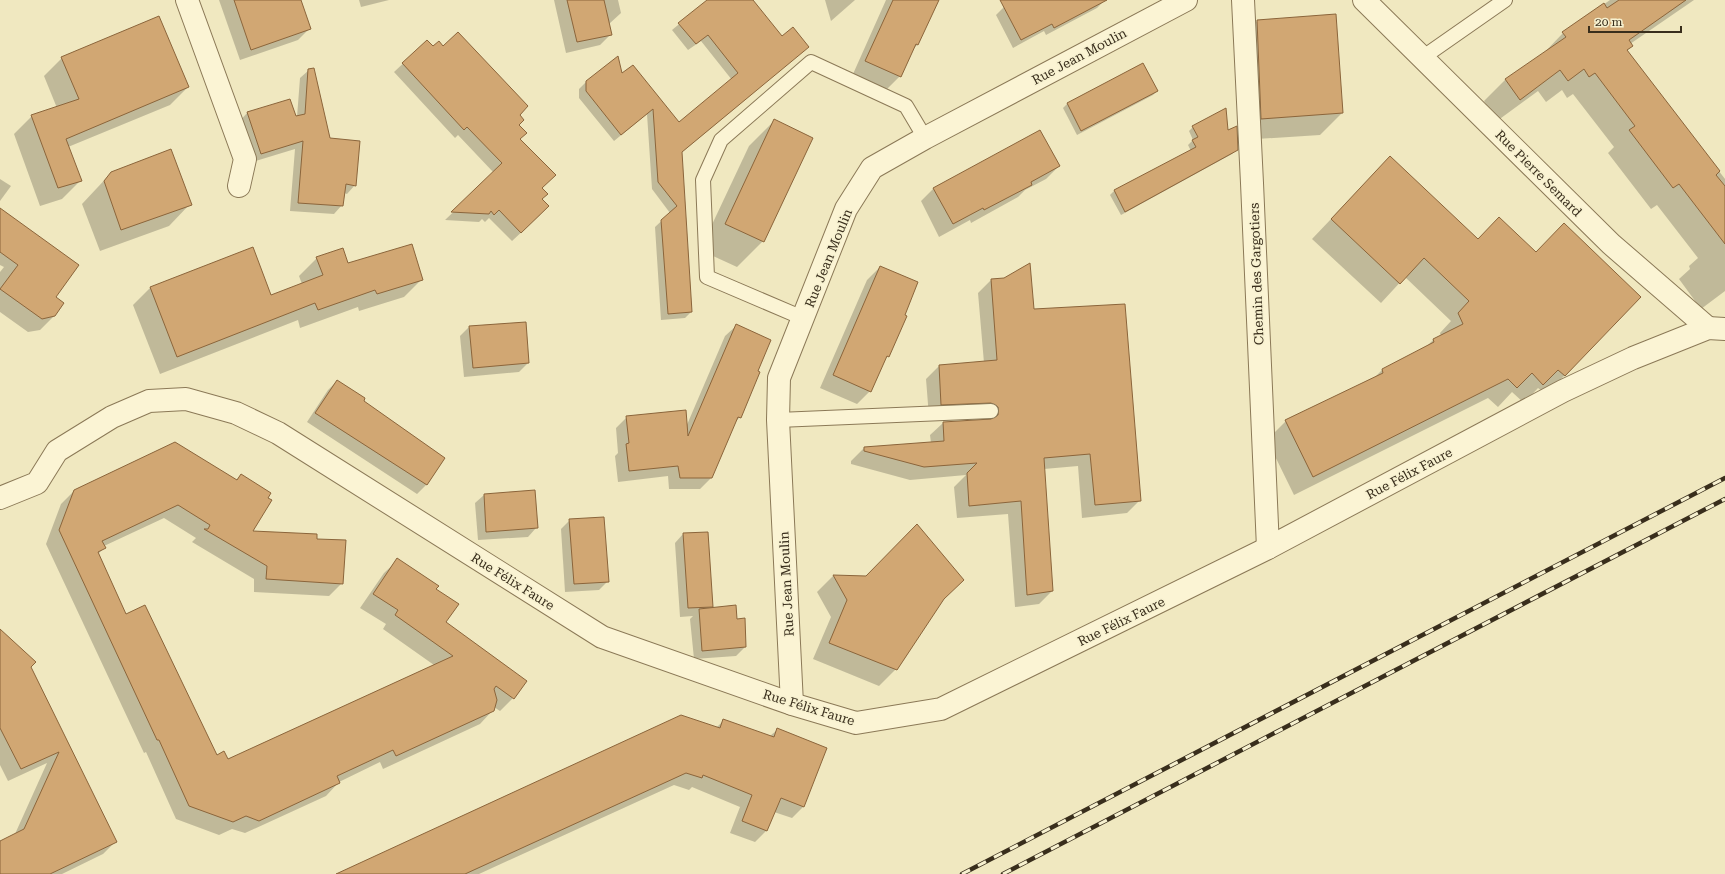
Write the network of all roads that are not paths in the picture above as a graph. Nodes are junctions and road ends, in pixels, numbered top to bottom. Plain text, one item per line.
1 (187, 0) edge
2 (1186, 0) edge
3 (1243, 0) edge
4 (1364, 0) edge
5 (1505, 0) edge
6 (1422, 58) junction
7 (925, 138) junction
8 (239, 186) dead end
9 (803, 318) junction
10 (1716, 329) edge
11 (991, 411) dead end
12 (778, 420) junction
13 (0, 498) edge
14 (1268, 548) junction
15 (792, 704) junction

1 - 8 street
2 - 7 street, Rue Jean Moulin
3 - 14 street, Chemin des Gargotiers
4 - 6 street, Rue Pierre Semard
5 - 6 lane
6 - 10 street, Rue Pierre Semard
7 - 9 street, Rue Jean Moulin
7 - 9 lane
9 - 12 street, Rue Jean Moulin
10 - 14 street, Rue Félix Faure
11 - 12 lane
12 - 15 street, Rue Jean Moulin
13 - 15 street, Rue Félix Faure
14 - 15 street, Rue Félix Faure

